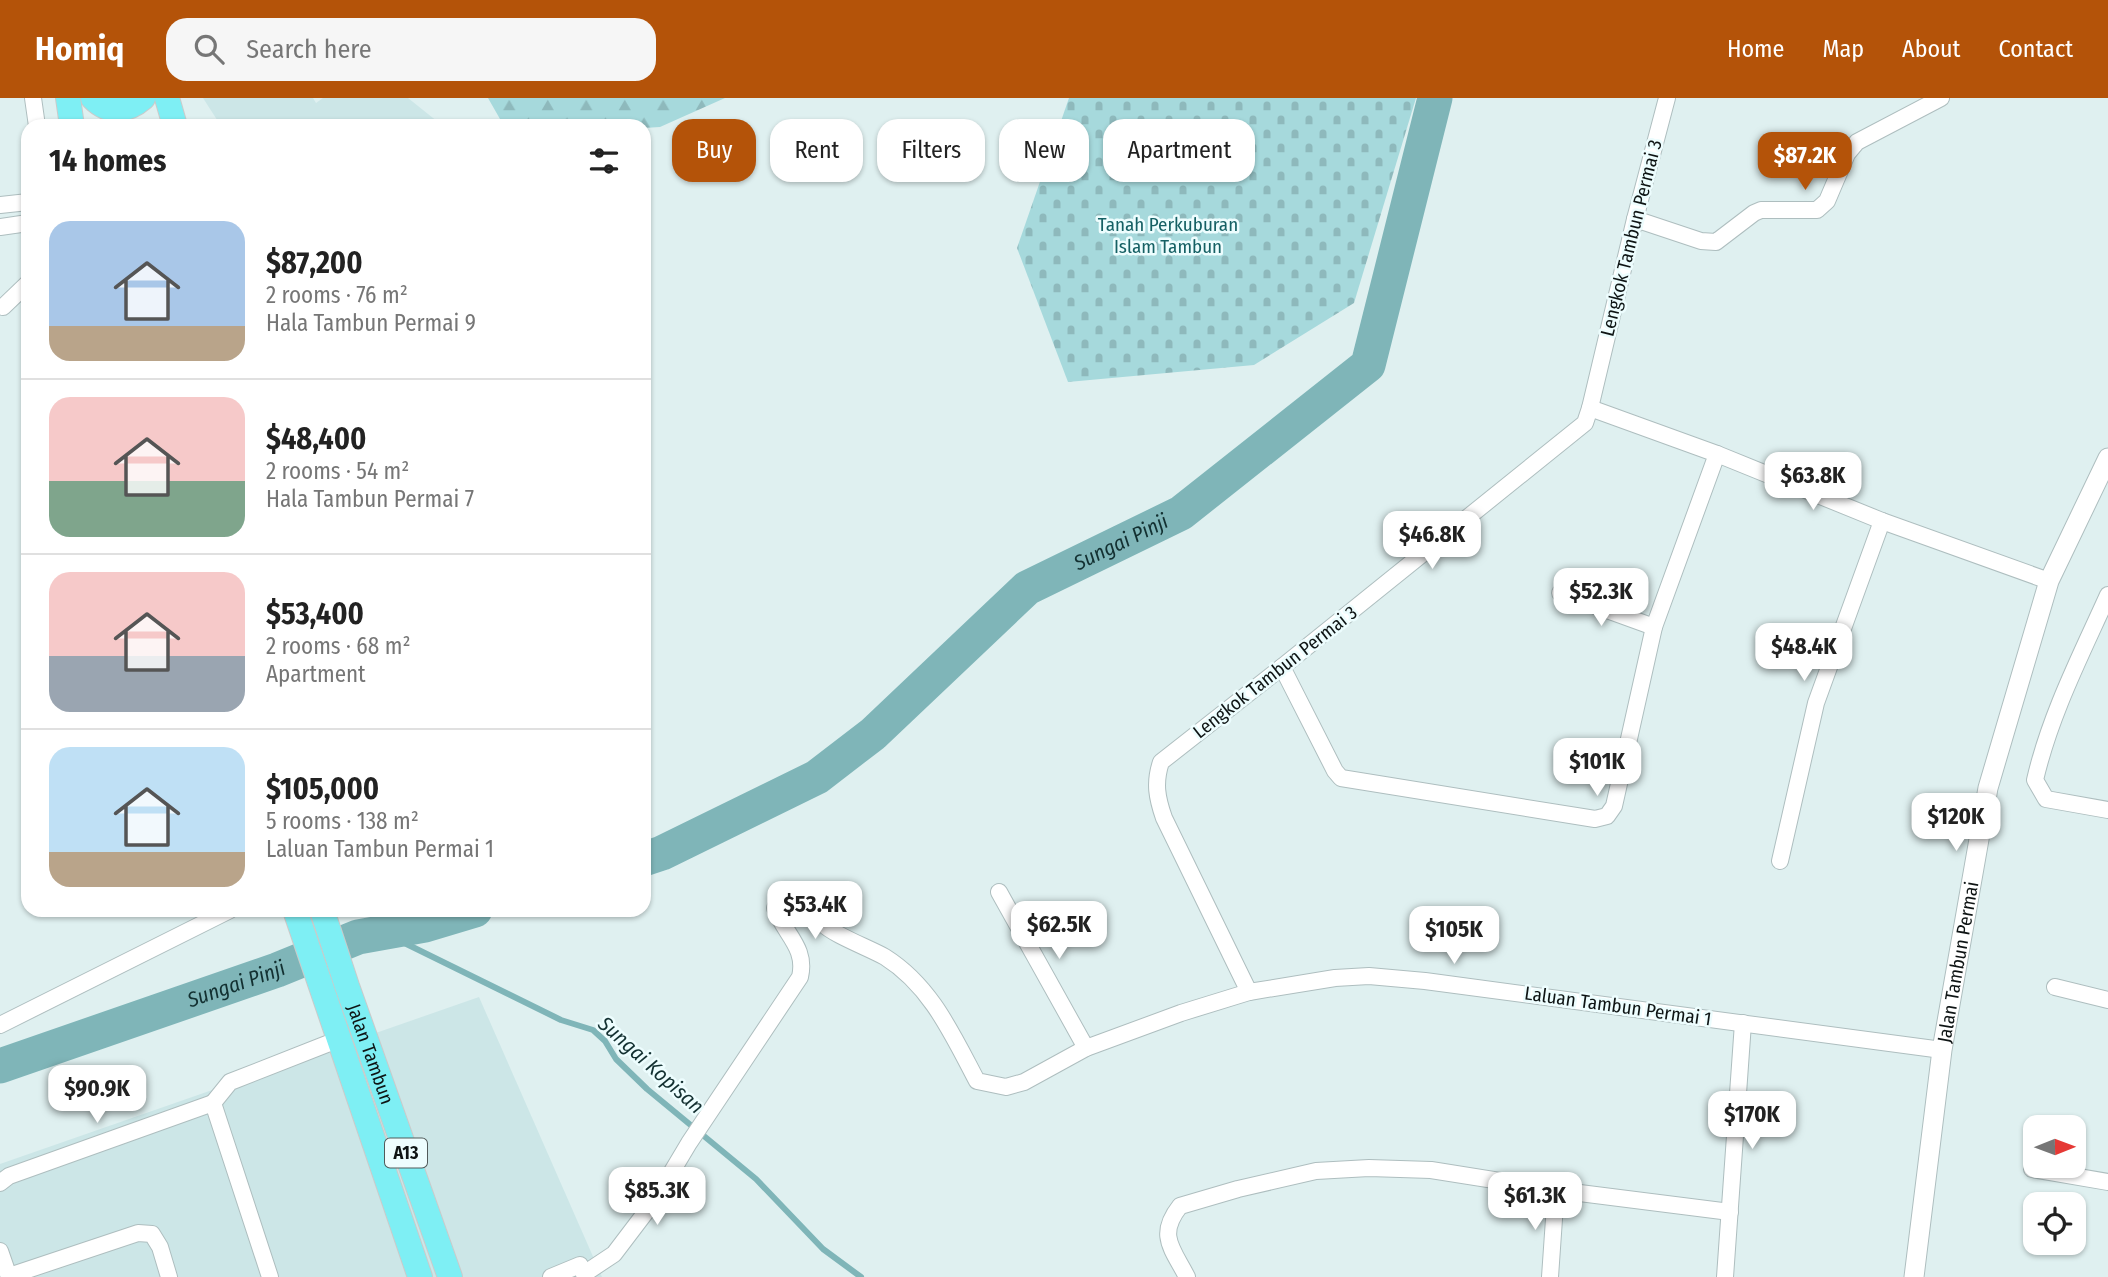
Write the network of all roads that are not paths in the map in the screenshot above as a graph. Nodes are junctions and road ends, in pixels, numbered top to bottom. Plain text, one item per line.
1 (33, 98) edge
2 (68, 98) edge
3 (93, 98) edge
4 (144, 98) edge
5 (167, 98) edge
6 (1667, 98) edge
7 (1941, 98) edge
8 (36, 119) edge
9 (71, 119) edge
10 (173, 119) edge
11 (21, 203) edge
12 (0, 205) edge
13 (1635, 219) junction
14 (21, 224) edge
15 (0, 227) edge
16 (21, 289) edge
17 (3, 306) dead end
18 (1590, 408) junction
19 (1717, 454) junction
20 (2108, 458) edge
21 (1882, 521) junction
22 (2049, 581) junction
23 (1560, 593) dead end
24 (2108, 595) edge
25 (1654, 627) junction
26 (1282, 667) junction
27 (2108, 810) edge
28 (1780, 861) dead end
29 (999, 892) dead end
30 (216, 917) edge
31 (297, 917) edge
32 (324, 917) edge
33 (2055, 987) dead end
34 (1249, 992) junction
35 (2108, 1000) edge
36 (1742, 1023) junction
37 (0, 1025) edge
38 (337, 1040) junction
39 (1086, 1048) junction
40 (1942, 1050) junction
41 (213, 1103) junction
42 (2085, 1178) edge
43 (2108, 1182) edge
44 (0, 1183) edge
45 (1556, 1190) junction
46 (1730, 1212) junction
47 (0, 1251) edge
48 (585, 1275) edge
49 (9, 1276) edge
50 (169, 1277) edge
51 (270, 1277) edge
52 (420, 1277) edge
53 (450, 1277) edge
54 (551, 1277) edge
55 (1187, 1277) edge
56 (1550, 1277) edge
57 (1726, 1277) edge
58 (1914, 1277) edge

1 - 8 street
2 - 9 main road
3 - 4 main road
5 - 10 main road
6 - 13 street, Lengkok Tambun Permai 3
7 - 13 street
11 - 12 street
13 - 18 street, Lengkok Tambun Permai 3
14 - 15 street
16 - 17 street
18 - 19 street
18 - 26 street, Lengkok Tambun Permai 3
19 - 21 street
19 - 25 street
20 - 22 street, Jalan Tambun Permai
21 - 22 street
21 - 28 street
22 - 40 street, Jalan Tambun Permai
23 - 25 street
24 - 27 street
25 - 26 street
26 - 34 street, Lengkok Tambun Permai 3
29 - 39 street
30 - 37 street
31 - 38 main road, Jalan Tambun
32 - 53 main road, Jalan Tambun / A13
33 - 35 street
34 - 36 street, Laluan Tambun Permai 1
34 - 39 street, Laluan Tambun Permai 1
36 - 40 street, Laluan Tambun Permai 1
36 - 46 street
38 - 41 street
38 - 52 main road, Jalan Tambun / A13
39 - 48 street, Laluan Tambun Permai 1
40 - 58 street, Jalan Tambun Permai
41 - 44 street
41 - 51 street
42 - 43 street
45 - 46 street
45 - 55 street
45 - 56 street
46 - 57 street
47 - 49 street
48 - 54 street
49 - 50 street

